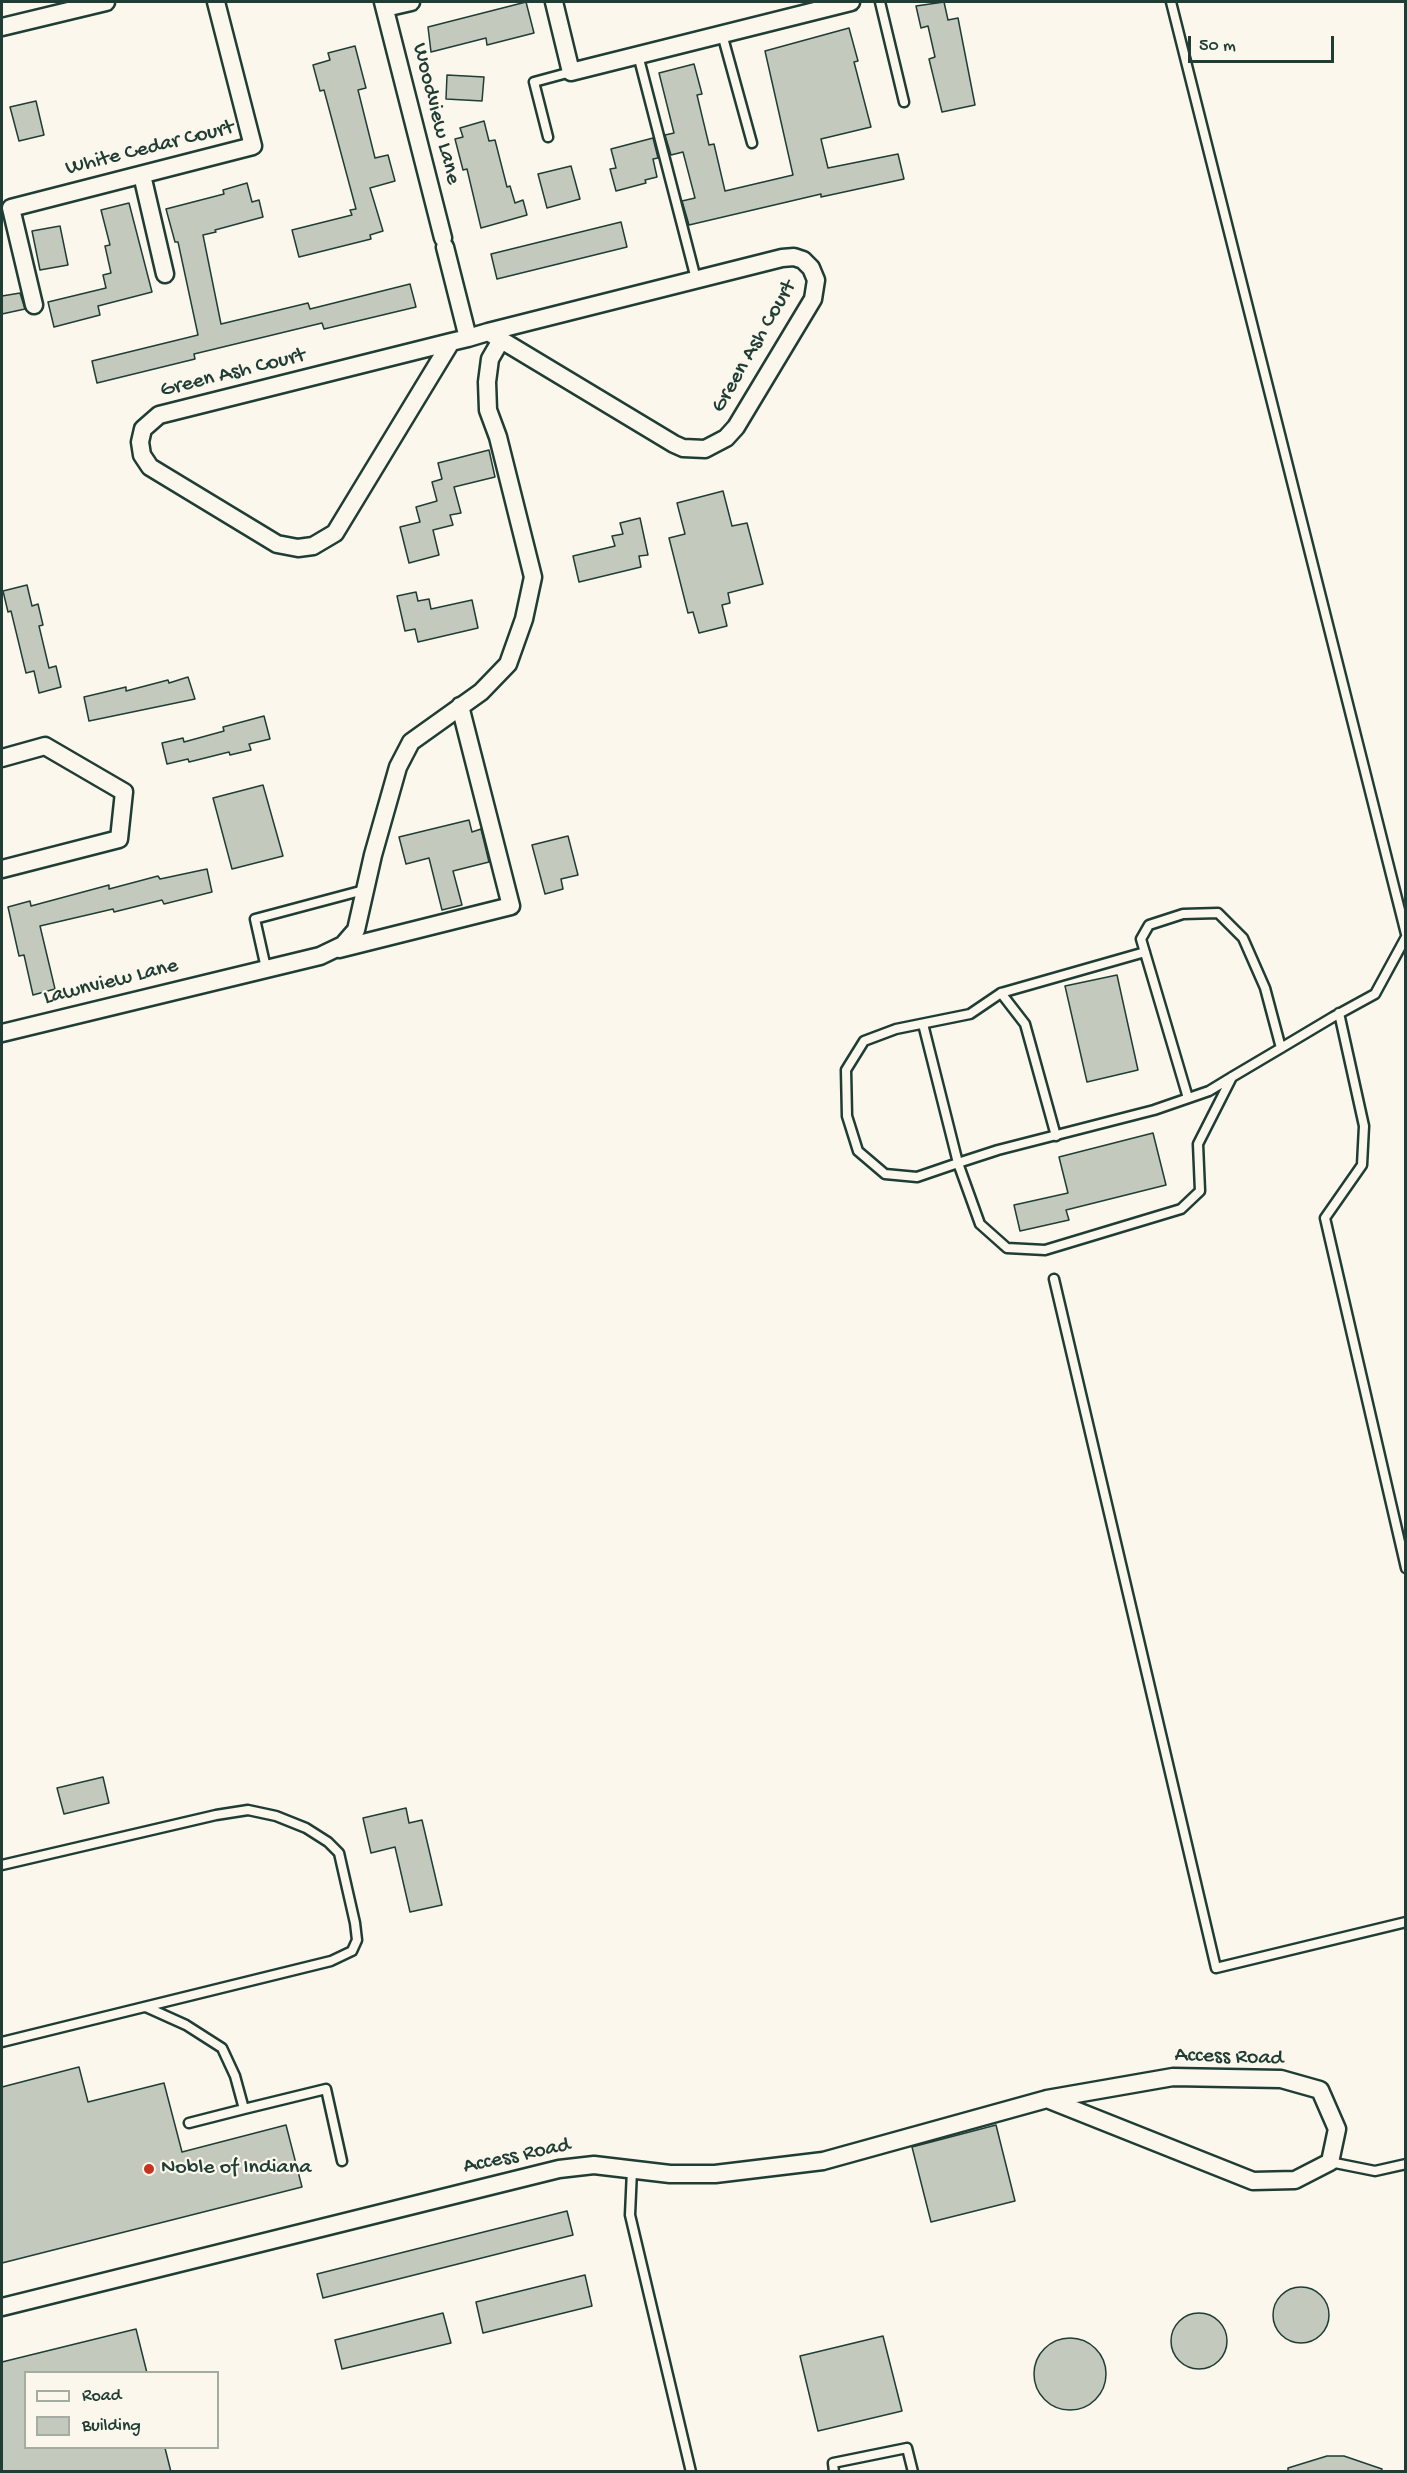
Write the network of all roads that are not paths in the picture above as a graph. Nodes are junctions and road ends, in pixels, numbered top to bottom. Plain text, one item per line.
1 (106, 2) edge
2 (216, 2) edge
3 (411, 2) edge
4 (554, 2) edge
5 (851, 2) edge
6 (880, 2) edge
7 (1171, 2) edge
8 (384, 5) edge
9 (2, 27) edge
10 (722, 34) junction
11 (638, 55) junction
12 (572, 72) junction
13 (904, 102) dead end
14 (548, 137) dead end
15 (752, 143) dead end
16 (142, 174) junction
17 (165, 274) dead end
18 (696, 279) junction
19 (34, 305) dead end
20 (494, 336) junction
21 (460, 340) junction
22 (460, 706) junction
23 (2, 758) edge
24 (2, 869) edge
25 (364, 890) junction
26 (1406, 935) edge
27 (332, 950) junction
28 (1145, 952) junction
29 (266, 968) junction
30 (1001, 993) junction
31 (1339, 1013) junction
32 (922, 1024) junction
33 (2, 1033) edge
34 (1281, 1048) junction
35 (1232, 1077) junction
36 (1188, 1098) junction
37 (1056, 1136) junction
38 (958, 1163) junction
39 (1054, 1279) dead end
40 (1406, 1568) edge
41 (2, 1865) edge
42 (1406, 1922) edge
43 (145, 2007) junction
44 (2, 2042) edge
45 (1047, 2099) junction
46 (244, 2109) junction
47 (189, 2123) dead end
48 (342, 2161) dead end
49 (1330, 2162) junction
50 (1406, 2164) edge
51 (633, 2170) junction
52 (2, 2307) edge
53 (691, 2472) edge
54 (834, 2472) edge
55 (913, 2472) edge

1 - 9 street
2 - 16 street, White Cedar Court
3 - 8 street
4 - 12 street
5 - 10 street
6 - 13 lane
7 - 26 lane
8 - 21 street, Woodview Lane
10 - 11 street
10 - 15 lane
11 - 12 street
11 - 18 lane
12 - 14 lane
16 - 17 street
16 - 19 street, White Cedar Court
18 - 20 street, Green Ash Court
18 - 20 street, Green Ash Court
20 - 21 street, Green Ash Court
20 - 22 street
21 - 21 street, Green Ash Court
22 - 25 street
22 - 27 street, Lawnview Lane
23 - 24 street
25 - 27 street
25 - 29 lane
26 - 31 lane
27 - 29 street, Lawnview Lane
28 - 30 lane
28 - 34 lane
28 - 36 lane
29 - 33 street, Lawnview Lane
30 - 32 lane
30 - 37 lane
31 - 34 lane
31 - 40 lane
32 - 38 lane
32 - 38 lane
34 - 35 lane
35 - 36 lane
35 - 38 lane
36 - 37 lane
37 - 38 lane
39 - 42 lane
41 - 43 lane
43 - 44 lane
43 - 46 lane
45 - 49 street
45 - 49 street, Access Road
45 - 51 street, Access Road
46 - 47 lane
46 - 48 lane
49 - 50 lane
51 - 52 street, Access Road
51 - 53 lane
54 - 55 lane

